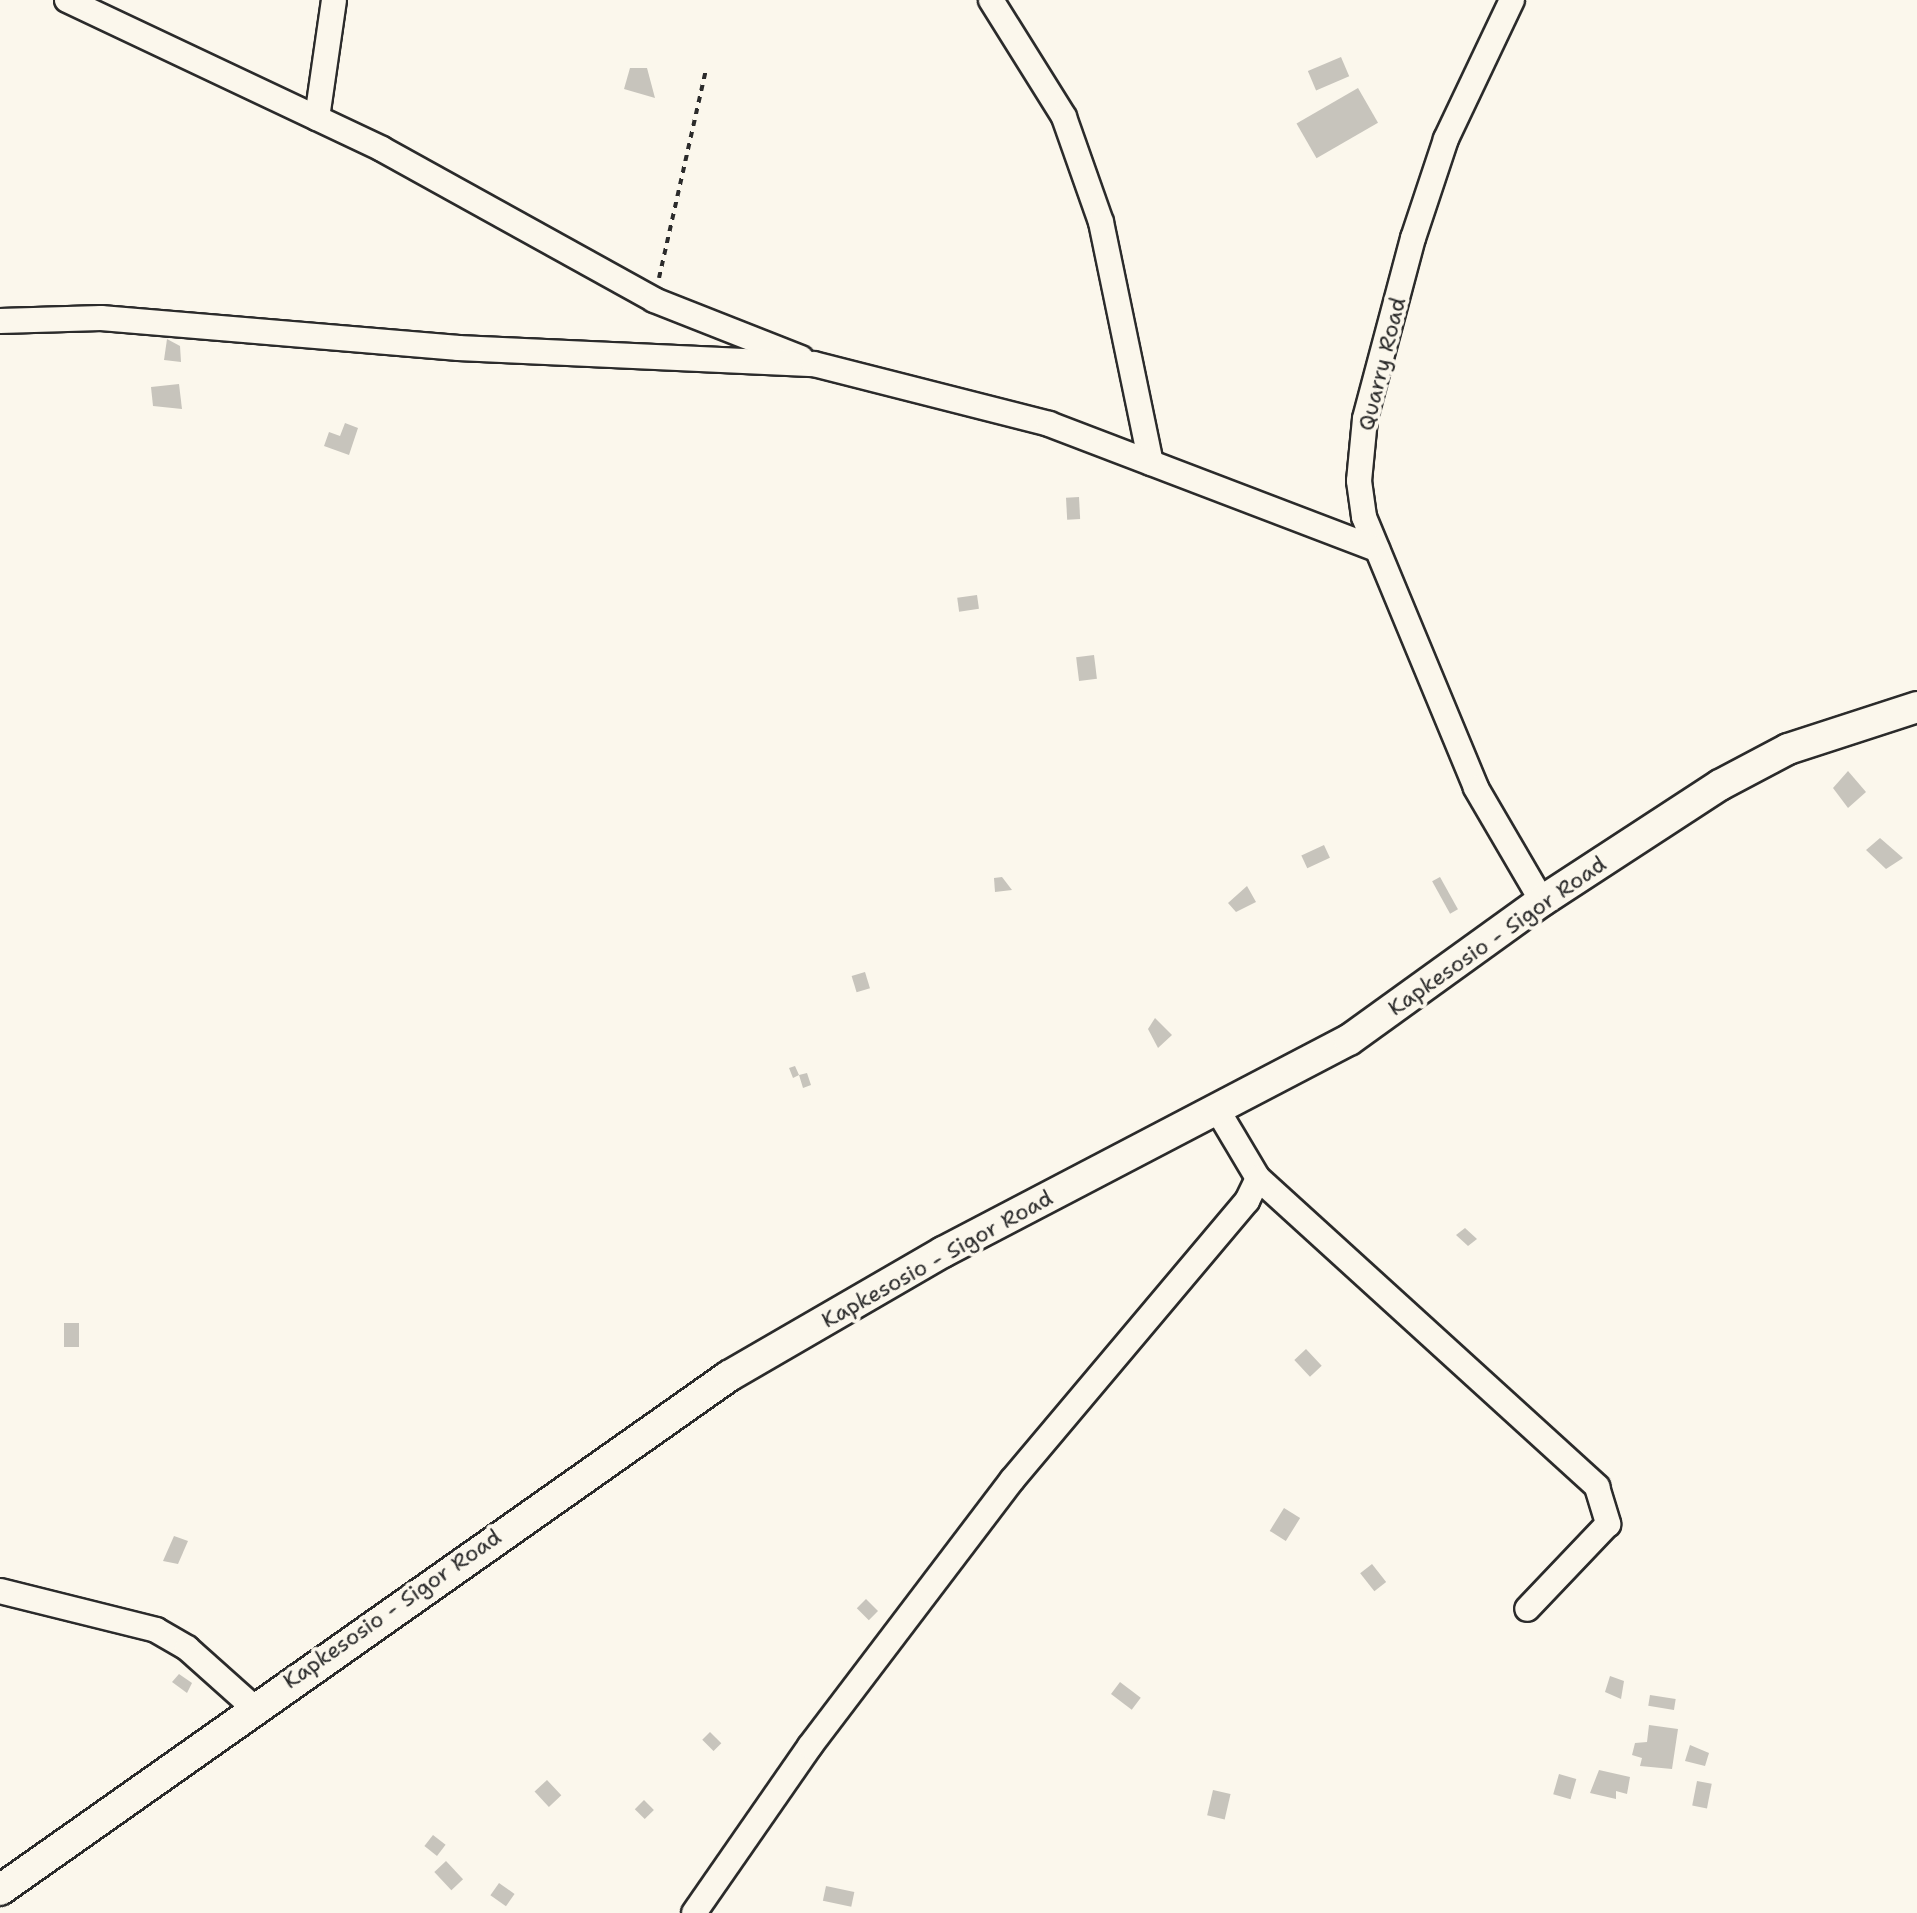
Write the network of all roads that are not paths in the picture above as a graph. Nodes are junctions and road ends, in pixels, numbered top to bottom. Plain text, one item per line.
1 (67, 0) edge
2 (334, 0) edge
3 (991, 0) edge
4 (1512, 0) edge
5 (317, 118) junction
6 (0, 321) edge
7 (814, 364) junction
8 (1151, 463) junction
9 (1377, 549) junction
10 (1917, 707) edge
11 (1542, 901) junction
12 (1218, 1111) junction
13 (1258, 1178) junction
14 (0, 1591) edge
15 (1527, 1609) dead end
16 (253, 1707) junction
17 (0, 1890) edge
18 (694, 1913) edge

1 - 5 street
2 - 5 street
3 - 8 street
4 - 9 street, Quarry Road
5 - 7 street
6 - 7 street
7 - 8 street
8 - 9 street
9 - 11 street, Quarry Road
10 - 11 main road, Kapkesosio - Sigor Road
11 - 12 main road, Kapkesosio - Sigor Road
12 - 13 street
12 - 16 main road, Kapkesosio - Sigor Road
13 - 15 street
13 - 18 street
14 - 16 street
16 - 17 main road, Kapkesosio - Sigor Road

